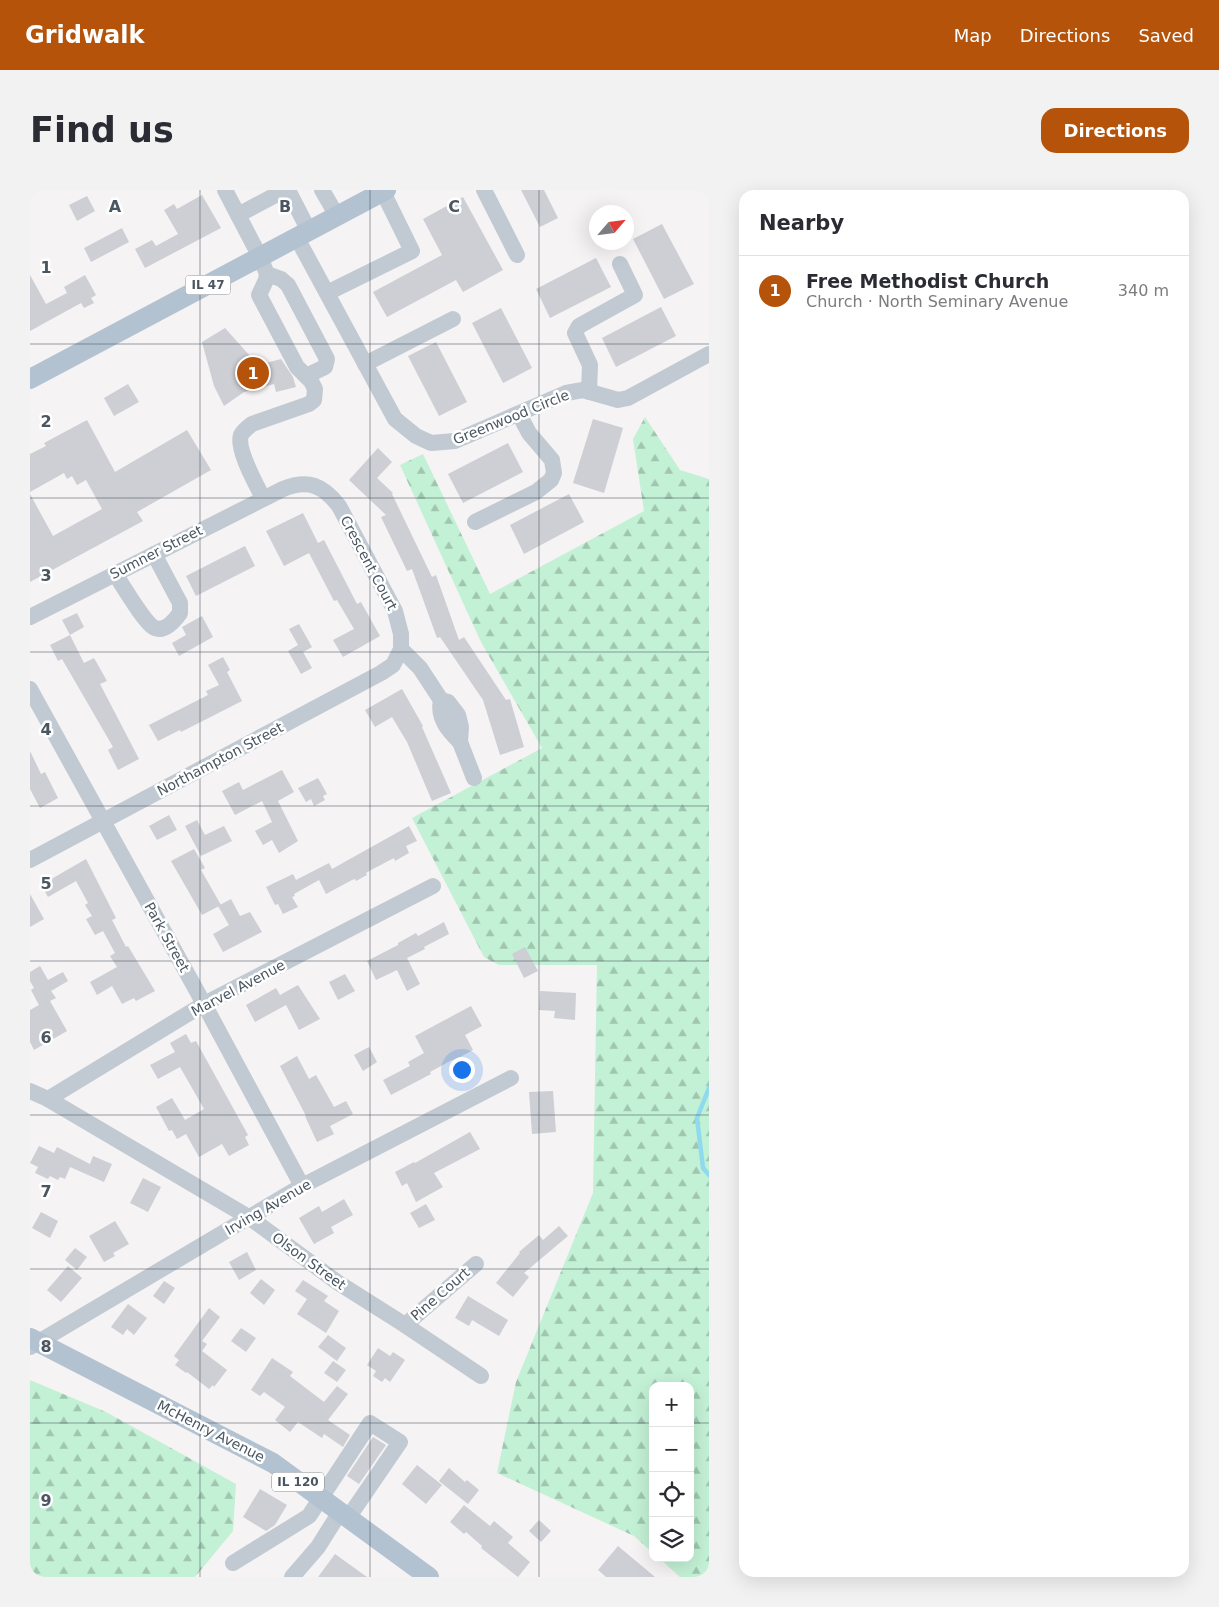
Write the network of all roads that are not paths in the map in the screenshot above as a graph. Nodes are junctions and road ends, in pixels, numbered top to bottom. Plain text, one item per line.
1 (225, 190) edge
2 (286, 190) edge
3 (322, 190) edge
4 (484, 190) edge
5 (384, 191) edge
6 (238, 215) junction
7 (336, 216) junction
8 (303, 234) junction
9 (517, 254) dead end
10 (620, 264) dead end
11 (264, 265) junction
12 (327, 293) junction
13 (453, 318) dead end
14 (709, 354) edge
15 (365, 364) junction
16 (306, 376) junction
17 (30, 379) edge
18 (589, 392) junction
19 (519, 414) junction
20 (283, 489) joint
21 (263, 498) junction
22 (476, 522) dead end
23 (154, 554) junction
24 (115, 574) junction
25 (30, 617) edge
26 (401, 649) junction
27 (30, 690) edge
28 (474, 778) dead end
29 (103, 822) junction
30 (30, 860) edge
31 (433, 886) dead end
32 (204, 1004) junction
33 (511, 1078) dead end
34 (30, 1091) edge
35 (48, 1099) junction
36 (302, 1186) junction
37 (250, 1218) junction
38 (476, 1264) dead end
39 (405, 1325) junction
40 (33, 1343) edge
41 (481, 1376) dead end
42 (321, 1498) junction
43 (344, 1515) junction
44 (233, 1563) dead end
45 (292, 1577) edge
46 (429, 1577) edge

1 - 6 street
2 - 6 street
2 - 8 street, Greenwood Circle
3 - 7 street
4 - 9 street
5 - 7 main road, IL 47
5 - 12 street
6 - 11 street
7 - 8 main road, IL 47
8 - 11 main road, IL 47
8 - 12 street, Greenwood Circle
10 - 18 street
11 - 16 street
11 - 16 street
11 - 17 main road, IL 47
12 - 15 street, Greenwood Circle
13 - 15 street
14 - 18 street, Greenwood Circle
15 - 19 street, Greenwood Circle
16 - 21 street
18 - 19 street, Greenwood Circle
19 - 22 street
20 - 21 street, Sumner Street
20 - 26 street, Crescent Court
21 - 23 street, Sumner Street
23 - 24 street, Sumner Street
23 - 24 street
24 - 25 street, Sumner Street
26 - 28 street
26 - 29 street, Northampton Street
27 - 29 street, Park Street
29 - 30 street, Northampton Street
29 - 32 street, Park Street
31 - 32 street, Marvel Avenue
32 - 35 street, Marvel Avenue
32 - 36 street, Park Street
33 - 36 street, Irving Avenue
34 - 35 street, Olson Street
35 - 37 street, Olson Street
36 - 37 street, Irving Avenue
37 - 39 street, Olson Street
37 - 40 street, Irving Avenue
38 - 39 street, Pine Court
39 - 41 street, Olson Street
40 - 42 main road, McHenry Avenue / IL 120
42 - 43 main road, McHenry Avenue / IL 120
42 - 43 street
42 - 44 street
43 - 45 street
43 - 46 main road, McHenry Avenue / IL 120

